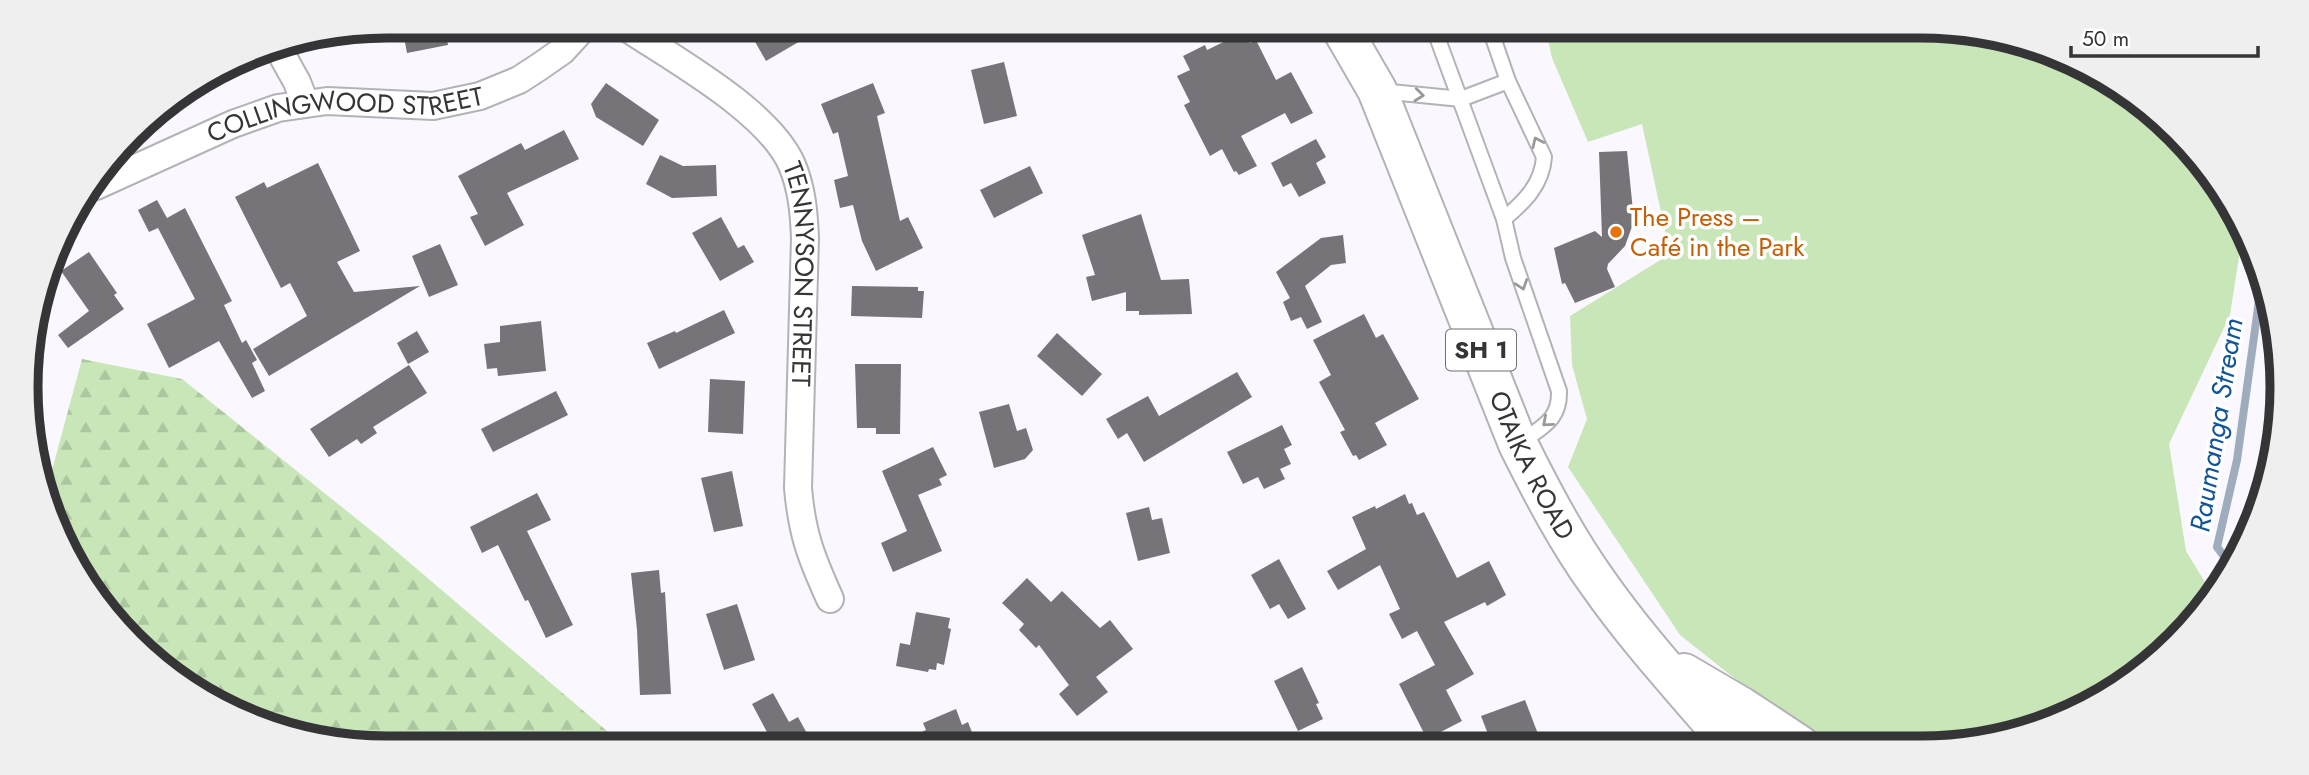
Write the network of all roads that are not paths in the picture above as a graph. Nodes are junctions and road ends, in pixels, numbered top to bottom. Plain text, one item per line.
1 (574, 38) edge
2 (642, 38) edge
3 (1347, 38) edge
4 (1438, 38) edge
5 (1493, 38) edge
6 (282, 55) edge
7 (1508, 81) junction
8 (1377, 90) junction
9 (1461, 99) junction
10 (305, 103) junction
11 (106, 181) edge
12 (1504, 219) junction
13 (1518, 444) junction
14 (830, 598) dead end
15 (1655, 656) junction
16 (1725, 736) edge
17 (1786, 736) edge

1 - 10 street, COLLINGWOOD STREET
2 - 14 street, TENNYSON STREET
3 - 8 highway, OTAIKA ROAD / SH 1
4 - 9 lane
5 - 7 lane
6 - 10 street
7 - 9 lane
12 -> 7 lane
8 -> 9 lane
8 - 13 highway, OTAIKA ROAD / SH 1
9 - 12 lane
10 - 11 street, COLLINGWOOD STREET
12 -> 13 lane
13 - 15 highway, OTAIKA ROAD / SH 1
15 - 16 highway, OTAIKA ROAD / SH 1
15 - 17 highway, OTAIKA ROAD / SH 1

